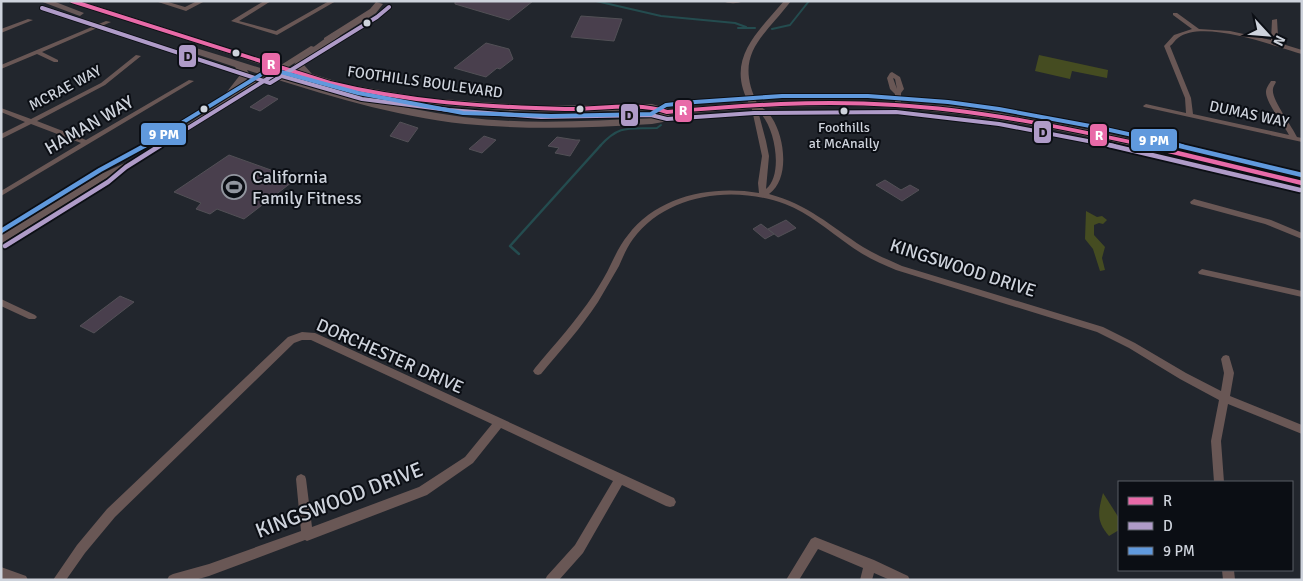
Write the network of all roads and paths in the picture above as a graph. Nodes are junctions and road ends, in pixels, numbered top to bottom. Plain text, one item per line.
1 (44, 1) edge
2 (71, 1) edge
3 (158, 1) edge
4 (202, 1) edge
5 (268, 1) edge
6 (333, 1) edge
7 (726, 1) edge
8 (740, 1) edge
9 (788, 1) edge
10 (381, 3) edge
11 (1175, 14) dead end
12 (30, 20) dead end
13 (1275, 20) dead end
14 (108, 22) junction
15 (1197, 30) junction
16 (1, 31) edge
17 (337, 34) junction
18 (1273, 43) junction
19 (38, 52) junction
20 (1302, 52) edge
21 (138, 56) dead end
22 (56, 61) dead end
23 (240, 66) junction
24 (1, 67) edge
25 (272, 71) junction
26 (892, 74) dead end
27 (308, 77) junction
28 (191, 81) dead end
29 (1273, 82) dead end
30 (231, 93) junction
31 (898, 93) joint
32 (450, 104) junction
33 (754, 104) junction
34 (898, 105) junction
35 (1146, 106) dead end
36 (482, 107) junction
37 (627, 108) junction
38 (1, 110) edge
39 (406, 110) junction
40 (667, 112) junction
41 (1190, 116) junction
42 (440, 117) junction
43 (31, 121) junction
44 (588, 124) junction
45 (1, 137) edge
46 (1298, 139) edge
47 (87, 143) junction
48 (104, 176) junction
49 (1302, 183) edge
50 (1, 194) edge
51 (763, 195) junction
52 (1194, 202) dead end
53 (1302, 236) edge
54 (1, 240) edge
55 (1202, 272) dead end
56 (1302, 294) edge
57 (1, 302) edge
58 (32, 317) dead end
59 (1226, 359) dead end
60 (538, 370) dead end
61 (1224, 398) junction
62 (498, 424) junction
63 (1302, 430) edge
64 (301, 479) dead end
65 (620, 479) junction
66 (1219, 481) edge
67 (670, 502) dead end
68 (307, 534) junction
69 (870, 564) junction
70 (1, 572) edge
71 (209, 575) edge
72 (22, 580) edge
73 (59, 580) edge
74 (173, 580) edge
75 (551, 580) edge
76 (792, 580) edge
77 (866, 580) edge
78 (904, 580) edge

1 - 14 main road, FOOTHILLS BOULEVARD
2 - 25 main road, FOOTHILLS BOULEVARD
3 - 4 street
5 - 6 street
7 - 8 street
9 - 33 main road
10 - 17 main road
10 - 25 main road
11 - 15 street
12 - 16 street
13 - 18 street
14 - 19 street
14 - 23 main road, FOOTHILLS BOULEVARD
15 - 18 street
15 - 41 street
17 - 25 main road
17 - 27 main road
18 - 20 street
19 - 22 street
19 - 24 street
21 - 43 street, MCRAE WAY
23 - 25 main road, FOOTHILLS BOULEVARD
23 - 30 main road
25 - 27 main road, FOOTHILLS BOULEVARD
25 - 30 main road
25 - 39 main road, FOOTHILLS BOULEVARD
25 - 48 main road
26 - 31 street
27 - 32 main road, FOOTHILLS BOULEVARD
28 - 47 street, HAMAN WAY
29 - 46 street
30 - 48 main road
31 - 34 street
32 - 36 main road, FOOTHILLS BOULEVARD
32 - 39 main road
33 - 34 main road, FOOTHILLS BOULEVARD
33 - 40 main road, FOOTHILLS BOULEVARD
33 - 51 street
33 - 51 street
34 - 49 main road, FOOTHILLS BOULEVARD
35 - 41 street, DUMAS WAY
36 - 37 main road, FOOTHILLS BOULEVARD
36 - 42 main road
37 - 40 main road, FOOTHILLS BOULEVARD
37 - 44 main road
38 - 43 street
39 - 42 main road, FOOTHILLS BOULEVARD
40 - 44 main road, FOOTHILLS BOULEVARD
41 - 46 street, DUMAS WAY
42 - 44 main road, FOOTHILLS BOULEVARD
43 - 45 street, MCRAE WAY
43 - 47 street
47 - 50 street, HAMAN WAY
48 - 54 main road
51 - 60 street, KINGSWOOD DRIVE
51 - 61 street, KINGSWOOD DRIVE
52 - 53 street
55 - 56 street
57 - 58 street
59 - 61 street
61 - 63 street, KINGSWOOD DRIVE
61 - 66 street
62 - 65 street, DORCHESTER DRIVE
62 - 68 street, KINGSWOOD DRIVE
62 - 73 street, DORCHESTER DRIVE
64 - 68 street
65 - 67 street, DORCHESTER DRIVE
65 - 75 street
68 - 71 street, KINGSWOOD DRIVE
69 - 76 street
69 - 77 street
69 - 78 street
70 - 72 street
71 - 74 street, KINGSWOOD DRIVE

